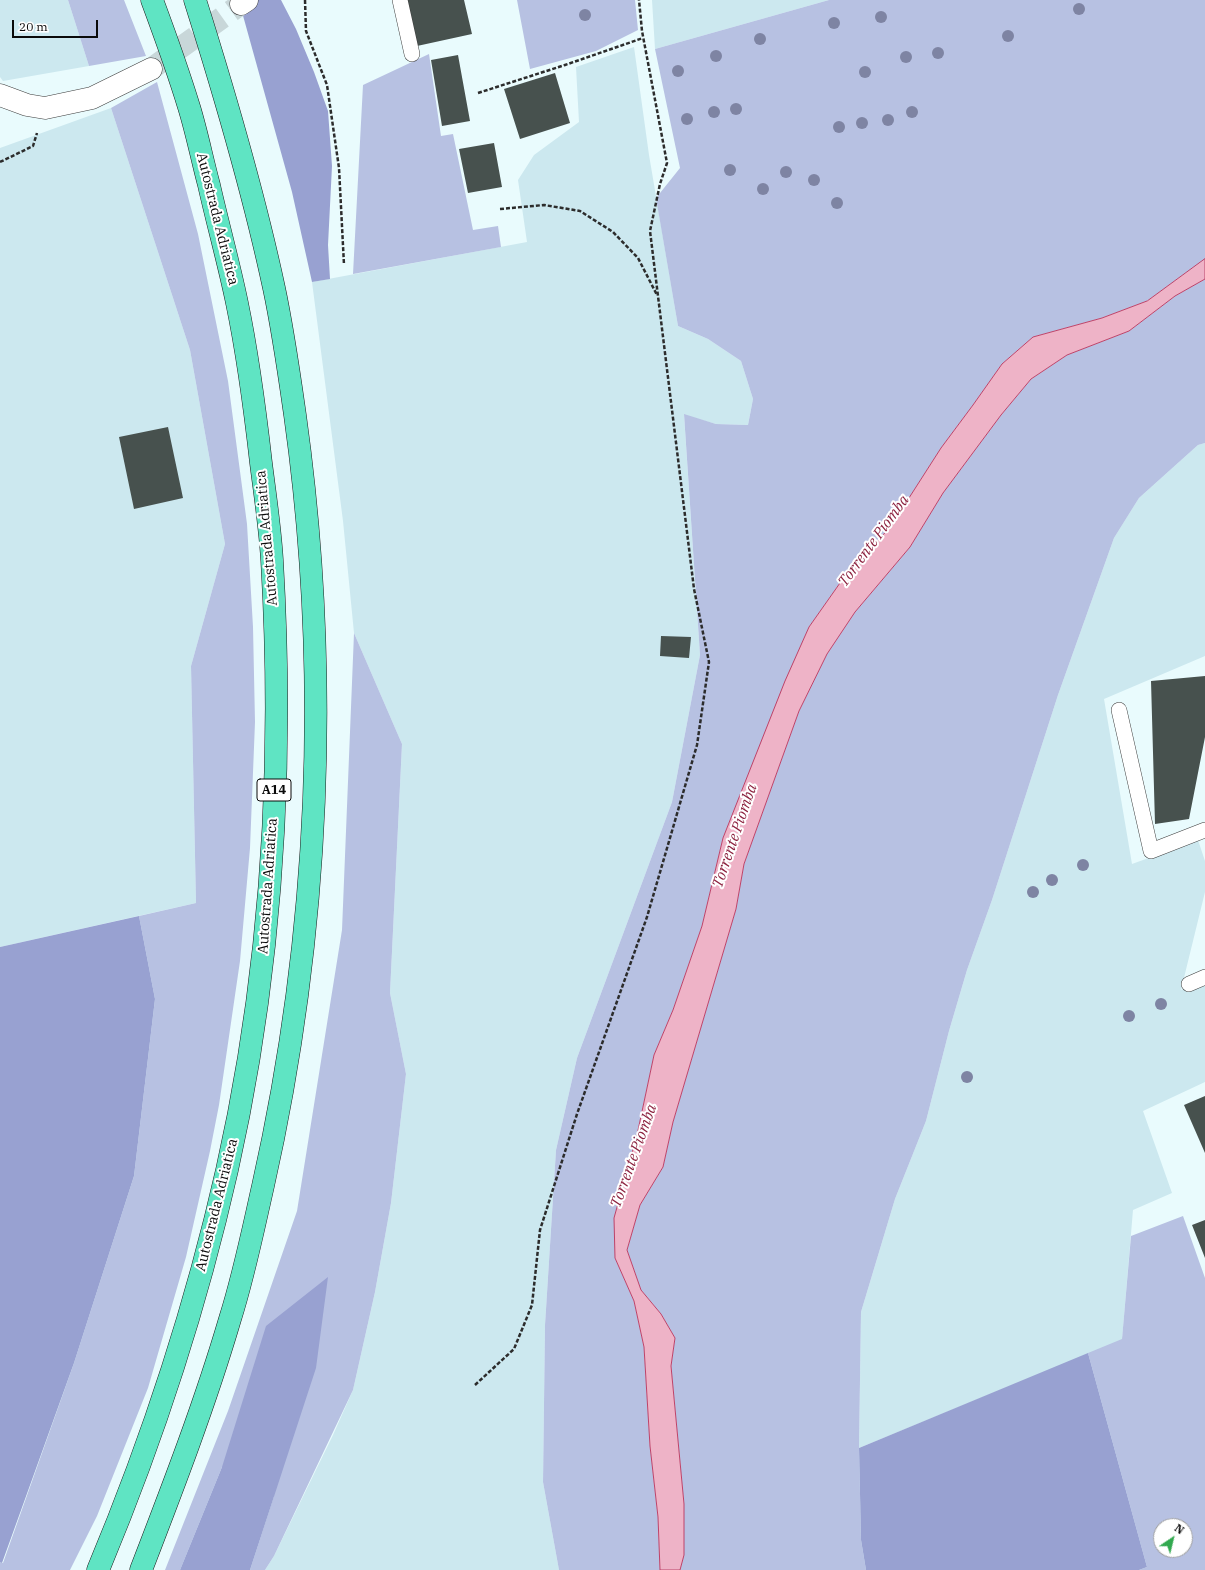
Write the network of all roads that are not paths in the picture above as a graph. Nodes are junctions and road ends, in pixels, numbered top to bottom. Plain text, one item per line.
1 (152, 0) edge
2 (195, 0) edge
3 (400, 0) edge
4 (412, 54) dead end
5 (151, 69) tunnel mouth
6 (0, 95) edge
7 (1120, 710) dead end
8 (1205, 830) edge
9 (1205, 977) edge
10 (1189, 984) dead end
11 (98, 1570) edge
12 (141, 1570) edge

1 - 11 highway, Autostrada Adriatica / A14
2 - 12 highway
3 - 4 lane
5 - 6 street
7 - 8 lane
9 - 10 lane

